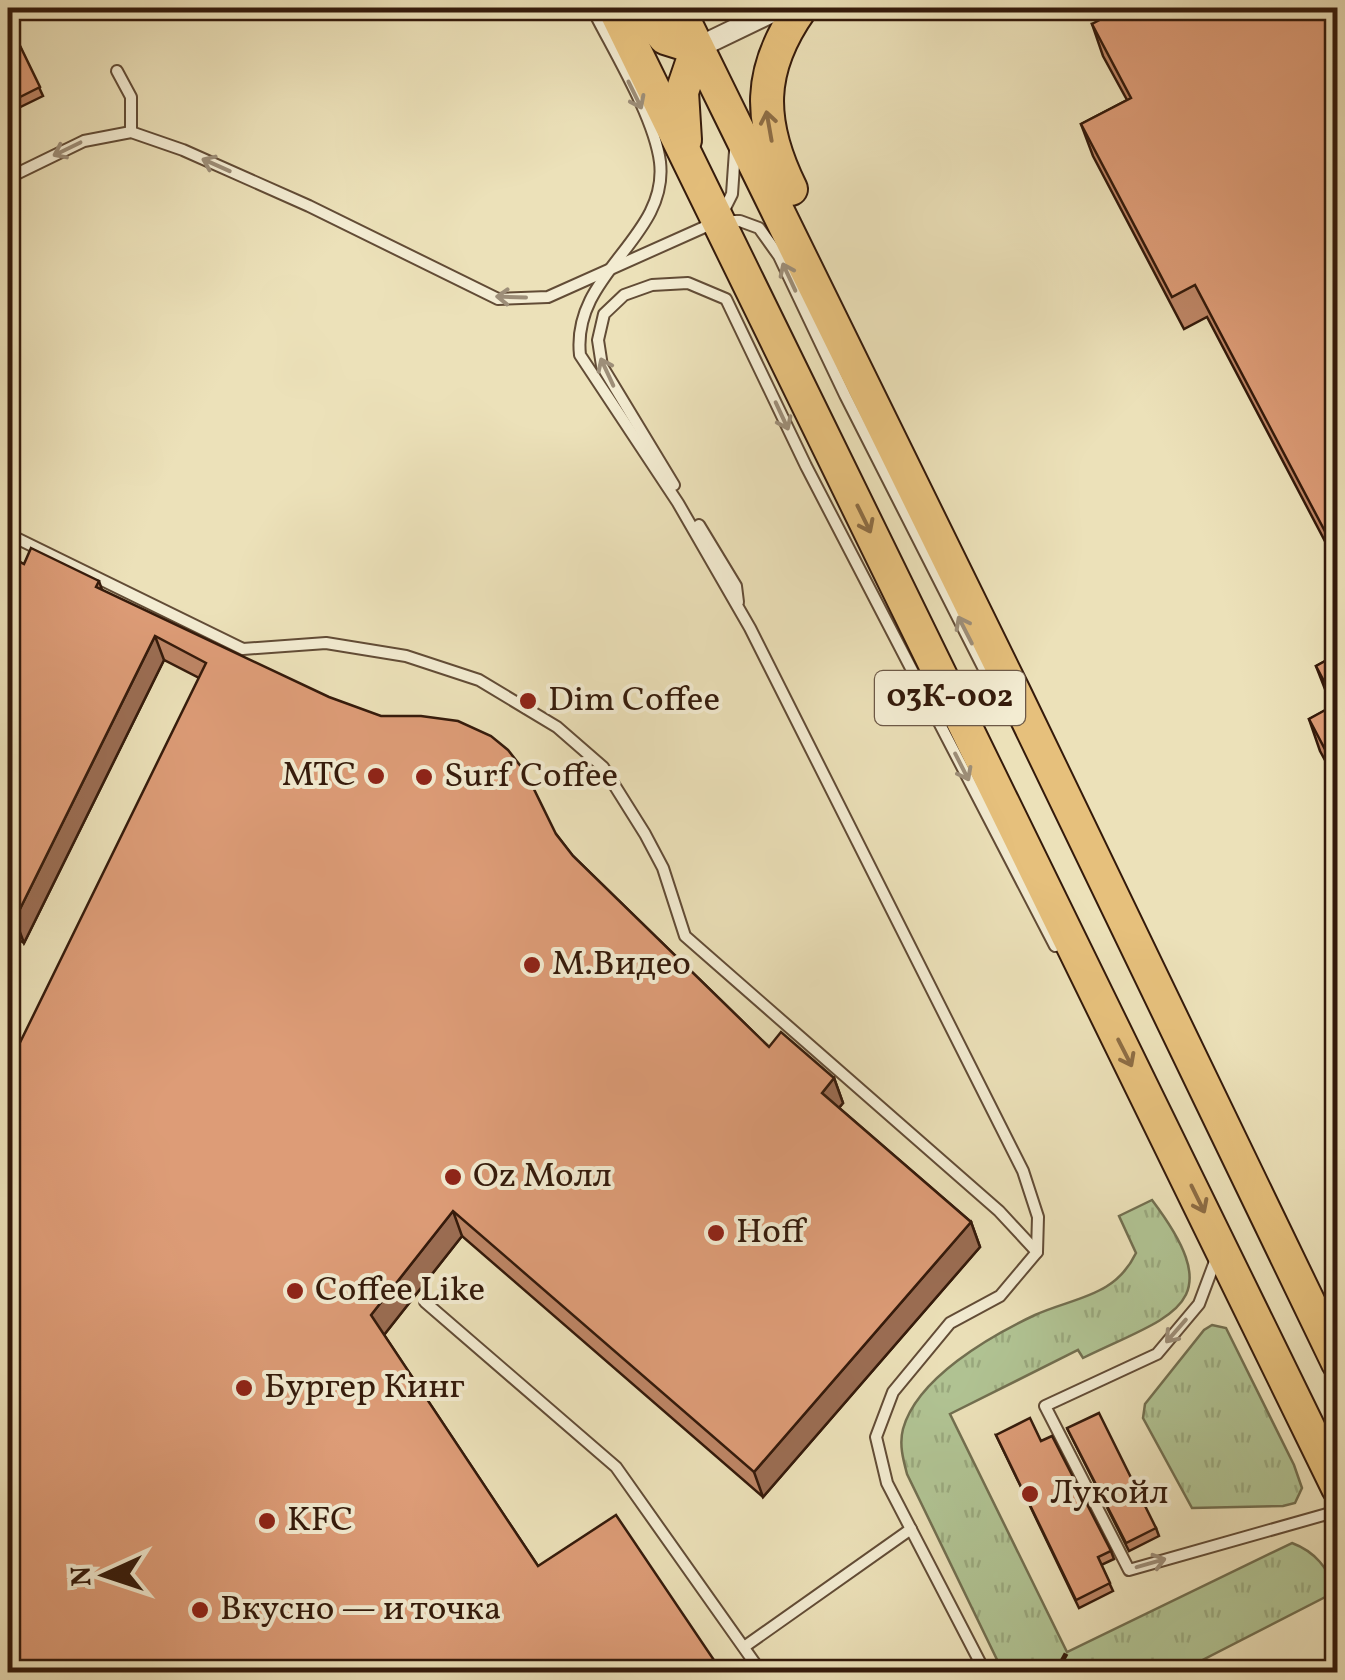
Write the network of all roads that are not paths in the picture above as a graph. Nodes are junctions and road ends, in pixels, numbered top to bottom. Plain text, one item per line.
1 (592, 8) edge
2 (614, 8) edge
3 (640, 8) edge
4 (678, 8) edge
5 (780, 8) edge
6 (801, 8) edge
7 (697, 48) junction
8 (117, 71) dead end
9 (733, 118) junction
10 (131, 132) junction
11 (686, 156) junction
12 (8, 178) edge
13 (718, 222) junction
14 (604, 274) junction
15 (8, 534) edge
16 (739, 608) junction
17 (1006, 693) junction
18 (1059, 816) dead end
19 (1058, 951) dead end
20 (1143, 962) junction
21 (1066, 968) dead end
22 (1095, 995) junction
23 (1220, 1245) junction
24 (1038, 1252) junction
25 (425, 1302) dead end
26 (1338, 1362) edge
27 (1338, 1488) edge
28 (911, 1529) junction
29 (1338, 1533) edge
30 (744, 1647) junction
31 (762, 1672) edge
32 (985, 1672) edge

1 -> 14 lane
2 - 11 main road, 03К-002
3 - 7 main road
4 - 7 main road, 03К-002
5 - 7 street
17 -> 6 main road
7 - 9 main road, 03К-002
7 - 11 main road
8 - 10 lane
9 - 13 lane
9 - 17 main road, 03К-002
10 -> 12 lane
14 -> 10 lane
11 - 13 main road, 03К-002
13 - 14 lane
17 -> 13 lane
13 -> 22 main road, 03К-002
14 - 16 lane
15 - 24 lane
16 -> 19 lane
16 - 24 lane
17 - 20 main road, 03К-002
18 - 20 lane
20 - 26 main road, 03К-002
21 - 22 lane
22 -> 23 main road, 03К-002
23 - 27 main road, 03К-002
23 -> 29 lane
24 - 28 lane
25 - 30 lane
28 - 30 lane
28 - 32 lane
30 - 31 lane

